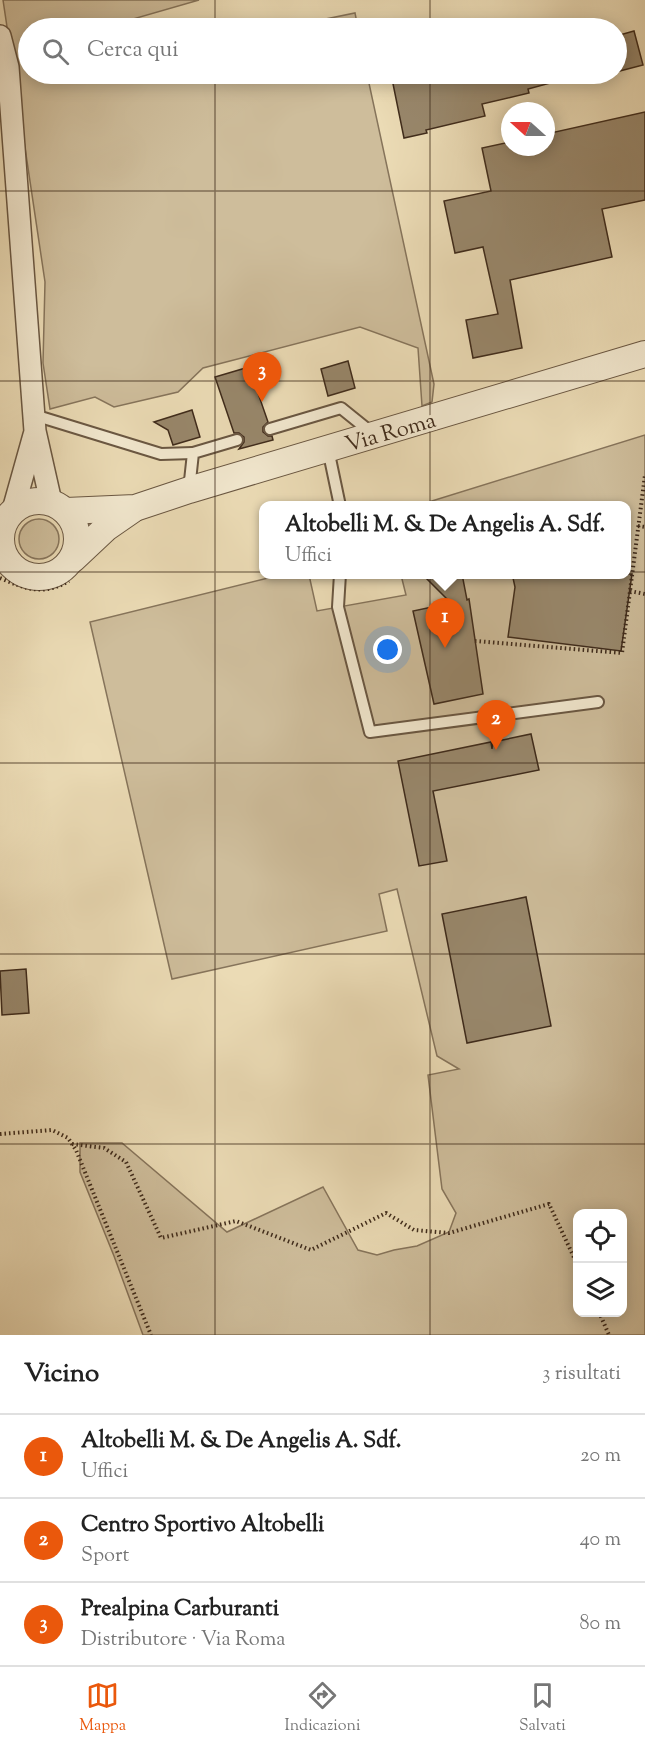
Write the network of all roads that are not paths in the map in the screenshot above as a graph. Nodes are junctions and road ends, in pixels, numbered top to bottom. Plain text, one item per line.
1 (0, 36) edge
2 (645, 354) edge
3 (34, 423) junction
4 (270, 429) dead end
5 (375, 436) junction
6 (237, 440) dead end
7 (328, 449) junction
8 (193, 453) junction
9 (189, 490) junction
10 (339, 501) edge
11 (59, 507) junction
12 (135, 508) junction
13 (13, 510) junction
14 (0, 537) edge
15 (73, 559) junction
16 (7, 570) edge
17 (340, 579) edge
18 (598, 702) dead end

1 - 3 street
2 - 5 street, Via Roma
3 - 8 lane
3 - 11 street
3 - 13 street
4 - 5 lane
5 - 7 street, Via Roma
6 - 8 lane
7 - 9 street, Via Roma
7 - 10 lane
8 - 9 lane
9 - 12 street, Via Roma
11 - 12 street, Via Roma
11 - 13 street, Via Roma
11 - 15 street
12 - 15 street, Via Roma
13 - 14 street, Via Roma
14 - 16 street, Via Roma
15 - 16 street, Via Roma
17 - 18 lane

